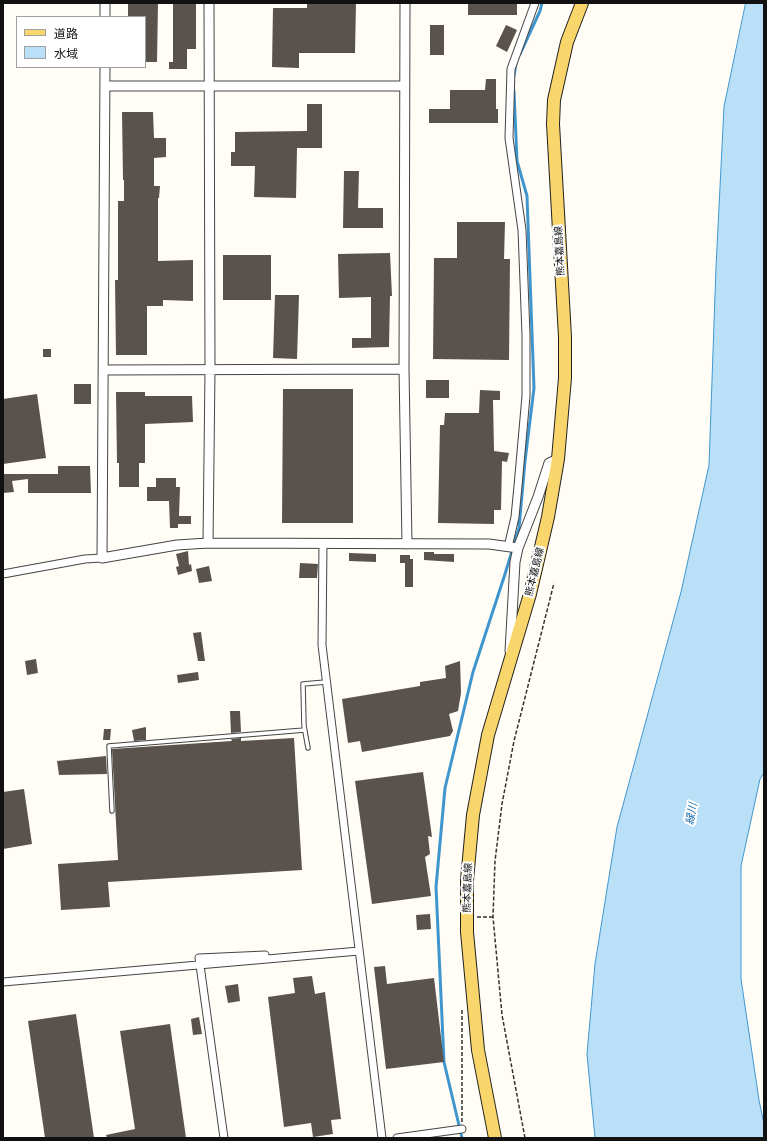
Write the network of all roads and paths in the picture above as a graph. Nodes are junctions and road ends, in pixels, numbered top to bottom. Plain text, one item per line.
1 (105, 3) edge
2 (209, 3) edge
3 (405, 3) edge
4 (535, 3) edge
5 (582, 3) edge
6 (105, 16) edge
7 (105, 68) edge
8 (105, 86) junction
9 (405, 86) junction
10 (209, 87) junction
11 (103, 370) junction
12 (210, 370) junction
13 (404, 370) junction
14 (558, 459) junction
15 (208, 543) junction
16 (323, 543) junction
17 (407, 544) junction
18 (508, 547) junction
19 (518, 548) junction
20 (102, 558) junction
21 (3, 574) edge
22 (554, 583) dead end
23 (510, 662) junction
24 (326, 682) junction
25 (305, 730) junction
26 (308, 748) dead end
27 (112, 811) dead end
28 (467, 917) junction
29 (493, 917) junction
30 (359, 951) junction
31 (200, 966) junction
32 (3, 982) edge
33 (463, 1002) dead end
34 (462, 1129) joint
35 (224, 1138) edge
36 (382, 1138) edge
37 (397, 1138) edge
38 (495, 1138) edge
39 (525, 1138) edge

1 - 6 street
2 - 10 street
3 - 9 street
4 - 18 street
5 - 14 main road, 熊本嘉島線
7 - 8 street
8 - 10 street
8 - 11 street
9 - 10 street
9 - 13 street
10 - 12 street
11 - 12 street
11 - 20 street
12 - 13 street
12 - 15 street
13 - 17 street
14 - 19 street
14 - 23 main road, 熊本嘉島線
15 - 16 street
15 - 20 street
16 - 17 street
16 - 24 street
17 - 18 street
18 - 19 street
19 - 23 street
20 - 21 street
22 - 29 path
23 - 28 main road, 熊本嘉島線
24 - 25 lane
24 - 30 street
25 - 26 lane
25 - 27 lane
28 - 29 path
28 - 38 main road, 熊本嘉島線
29 - 39 path
30 - 31 street
30 - 36 street
31 - 32 street
31 - 35 street
33 - 34 path
34 - 37 street

